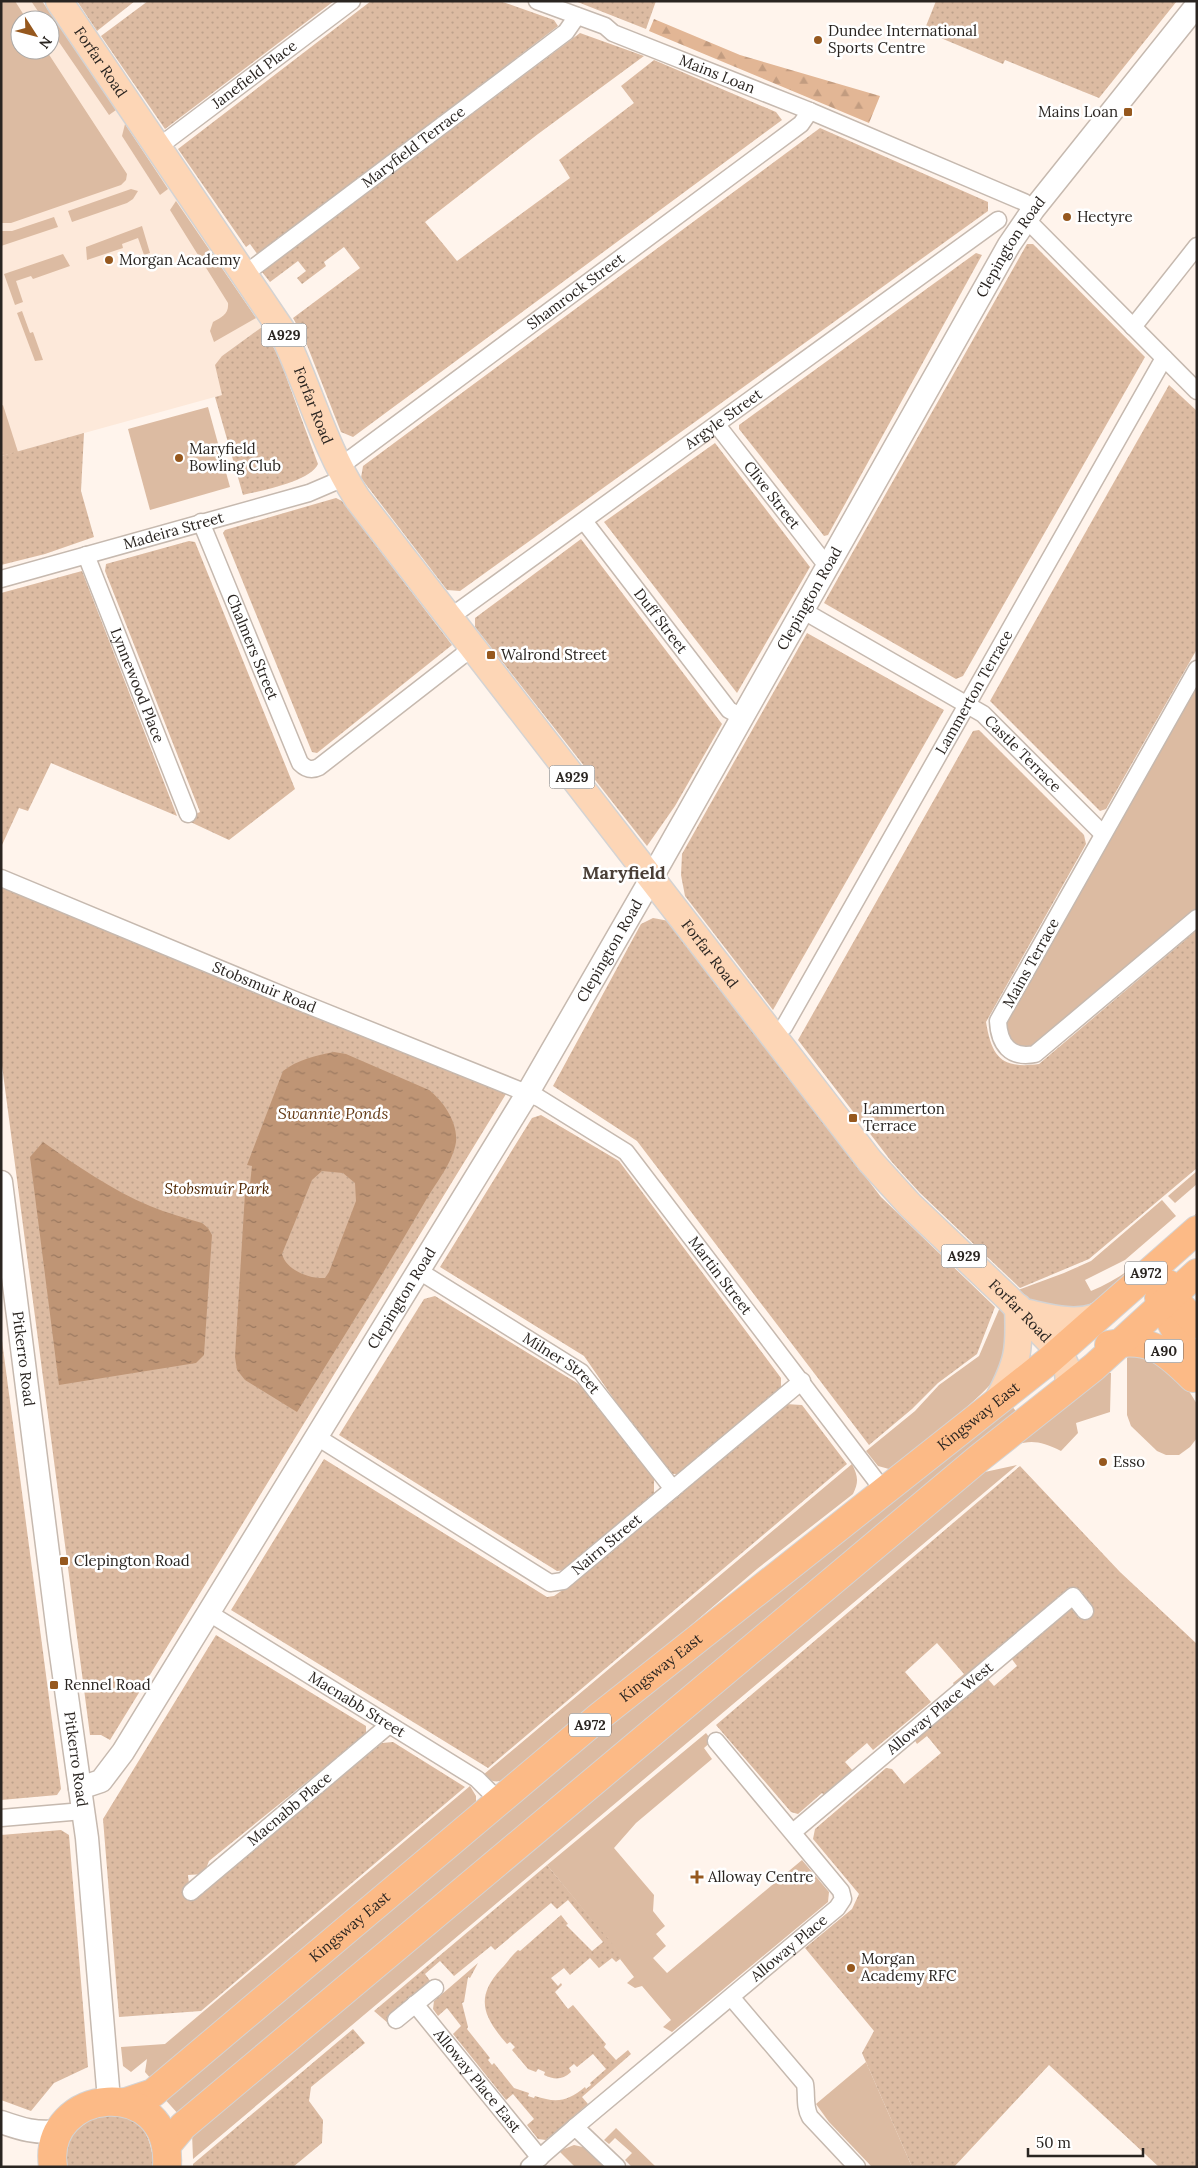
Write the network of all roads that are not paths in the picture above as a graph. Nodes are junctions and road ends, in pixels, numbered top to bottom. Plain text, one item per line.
1 (59, 1) edge
2 (352, 1) edge
3 (537, 1) edge
4 (1197, 5) edge
5 (577, 16) junction
6 (810, 111) junction
7 (157, 148) junction
8 (1030, 214) junction
9 (998, 220) dead end
10 (1197, 246) edge
11 (244, 274) junction
12 (1133, 327) junction
13 (1164, 358) junction
14 (1197, 391) edge
15 (717, 425) junction
16 (341, 473) junction
17 (584, 521) junction
18 (201, 522) junction
19 (86, 556) junction
20 (827, 566) junction
21 (1, 579) edge
22 (802, 610) junction
23 (449, 618) junction
24 (472, 648) junction
25 (1197, 669) edge
26 (966, 704) junction
27 (742, 718) junction
28 (188, 814) dead end
29 (1103, 834) junction
30 (1, 878) edge
31 (651, 879) junction
32 (1197, 918) edge
33 (784, 1027) dead end
34 (527, 1094) junction
35 (1, 1182) edge
36 (1197, 1230) edge
37 (1197, 1234) edge
38 (419, 1271) junction
39 (1197, 1273) edge
40 (1166, 1299) junction
41 (1020, 1310) junction
42 (1096, 1317) junction
43 (1197, 1324) edge
44 (1120, 1342) junction
45 (1059, 1351) junction
46 (1197, 1373) edge
47 (802, 1381) junction
48 (1197, 1382) edge
49 (1069, 1386) junction
50 (998, 1400) junction
51 (317, 1437) junction
52 (673, 1489) junction
53 (884, 1492) junction
54 (1085, 1611) dead end
55 (209, 1614) junction
56 (389, 1725) junction
57 (716, 1740) dead end
58 (80, 1788) junction
59 (499, 1801) junction
60 (83, 1810) junction
61 (1, 1818) edge
62 (793, 1832) junction
63 (191, 1892) dead end
64 (435, 1988) dead end
65 (731, 1997) junction
66 (415, 2004) junction
67 (396, 2020) dead end
68 (118, 2101) junction
69 (1, 2122) edge
70 (575, 2127) junction
71 (58, 2131) junction
72 (167, 2156) edge
73 (534, 2162) edge
74 (53, 2167) edge
75 (617, 2167) edge
76 (857, 2167) edge

1 - 7 main road, Forfar Road / A929
2 - 7 street, Janefield Place
3 - 5 street, Mains Loan
4 - 8 street, Clepington Road
5 - 6 street, Mains Loan
5 - 11 street, Maryfield Terrace
6 - 8 street, Mains Loan
6 - 16 street, Shamrock Street
7 - 11 main road, Forfar Road / A929
8 - 12 street, Mains Loan
8 - 20 street, Clepington Road
9 - 15 street, Argyle Street
10 - 12 street
11 - 16 main road, Forfar Road / A929
12 - 13 street, Mains Loan
13 - 14 street, Mains Loan
13 - 26 street, Lammerton Terrace
15 - 17 street, Argyle Street
15 - 20 street, Clive Street
16 - 18 street, Madeira Street
16 - 23 main road, Forfar Road / A929
17 - 23 street, Argyle Street
17 - 27 street, Duff Street
18 - 19 street, Madeira Street
18 - 24 street, Chalmers Street
19 - 21 street, Madeira Street
19 - 28 street, Lynnewood Place
20 - 22 street, Clepington Road
22 - 26 street, Castle Terrace
22 - 27 street, Clepington Road
23 - 24 main road, Forfar Road / A929
24 - 31 main road, Forfar Road / A929
25 - 29 street, Mains Terrace
26 - 29 street, Castle Terrace
26 - 33 street, Lammerton Terrace
27 - 31 street, Clepington Road
29 - 32 street, Mains Terrace
30 - 34 street, Stobsmuir Road
31 - 34 street, Clepington Road
31 - 41 main road, Forfar Road / A929
34 - 38 street, Clepington Road
34 - 47 street, Martin Street
35 - 58 street, Pitkerro Road
36 - 42 highway, Kingsway East / A972
37 - 40 highway, A90
38 - 51 street, Clepington Road
38 - 52 street, Milner Street
39 - 40 highway
40 - 42 highway
40 - 43 highway, A90
40 - 44 highway, A972
40 - 46 highway, A90
41 - 42 main road
41 - 45 main road, Forfar Road / A929
41 - 50 main road
42 - 45 highway, Kingsway East / A972
44 - 45 highway
44 - 48 highway, A90
44 - 49 highway, A972
45 - 49 main road, Forfar Road / A929
45 - 50 highway, Kingsway East / A972
47 - 52 street, Nairn Street
47 - 53 street, Martin Street
49 - 72 highway, A972
50 - 53 highway, Kingsway East / A972
51 - 52 street, Nairn Street
51 - 55 street, Clepington Road
53 - 59 highway, Kingsway East / A972
54 - 62 street, Alloway Place West
55 - 56 street, Macnabb Street
55 - 58 street, Clepington Road
56 - 59 street, Macnabb Street
56 - 63 street, Macnabb Place
57 - 62 street, Alloway Place
58 - 60 street, Pitkerro Road
59 - 68 highway, Kingsway East / A972
60 - 61 street
60 - 68 street, Pitkerro Road
62 - 65 street, Alloway Place
64 - 66 street
65 - 70 street, Alloway Place
65 - 76 street
66 - 67 street
66 - 73 street, Alloway Place East
68 - 71 highway, Kingsway East
68 - 72 highway
69 - 71 street
70 - 73 street, Alloway Place
70 - 75 street
71 - 74 highway, Kingsway East

